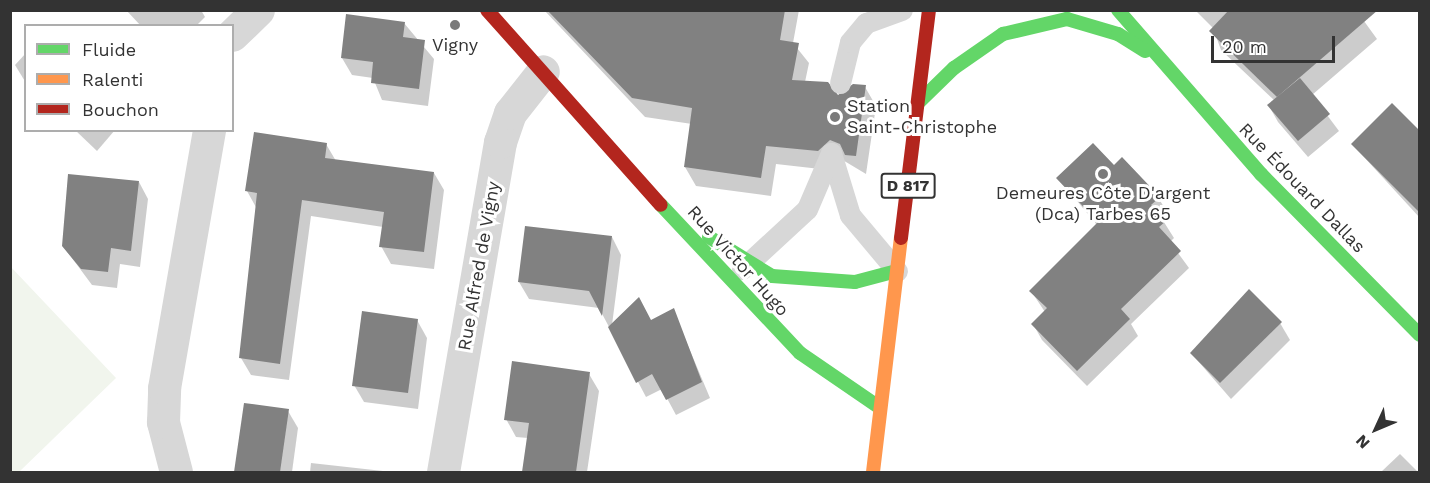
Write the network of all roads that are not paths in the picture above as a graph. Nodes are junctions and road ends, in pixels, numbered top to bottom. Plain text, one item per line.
1 (258, 10) edge
2 (487, 10) edge
3 (902, 10) edge
4 (929, 10) edge
5 (1118, 10) edge
6 (234, 33) edge
7 (1162, 62) junction
8 (543, 71) junction
9 (840, 83) dead end
10 (919, 102) junction
11 (209, 132) edge
12 (660, 200) junction
13 (748, 263) junction
14 (897, 271) junction
15 (730, 281) junction
16 (1419, 335) edge
17 (879, 407) junction
18 (176, 472) edge
19 (443, 472) edge
20 (873, 472) edge

1 - 6 street
2 - 8 street, Rue Victor Hugo
3 - 9 lane
4 - 10 street, D 817
5 - 7 street, Rue Édouard Dallas
7 - 10 street, Rue Édouard Dallas
7 - 16 street, Rue Édouard Dallas
8 - 12 street, Rue Victor Hugo
8 - 19 street, Rue Alfred de Vigny
10 - 14 street, D 817
11 - 18 street
12 - 13 street, Rue Victor Hugo
12 - 15 street, Rue Victor Hugo
13 - 14 street, Rue Victor Hugo
13 - 14 lane
13 - 15 lane
14 - 17 street, D 817
15 - 17 street, Rue Victor Hugo
17 - 20 street, D 817

